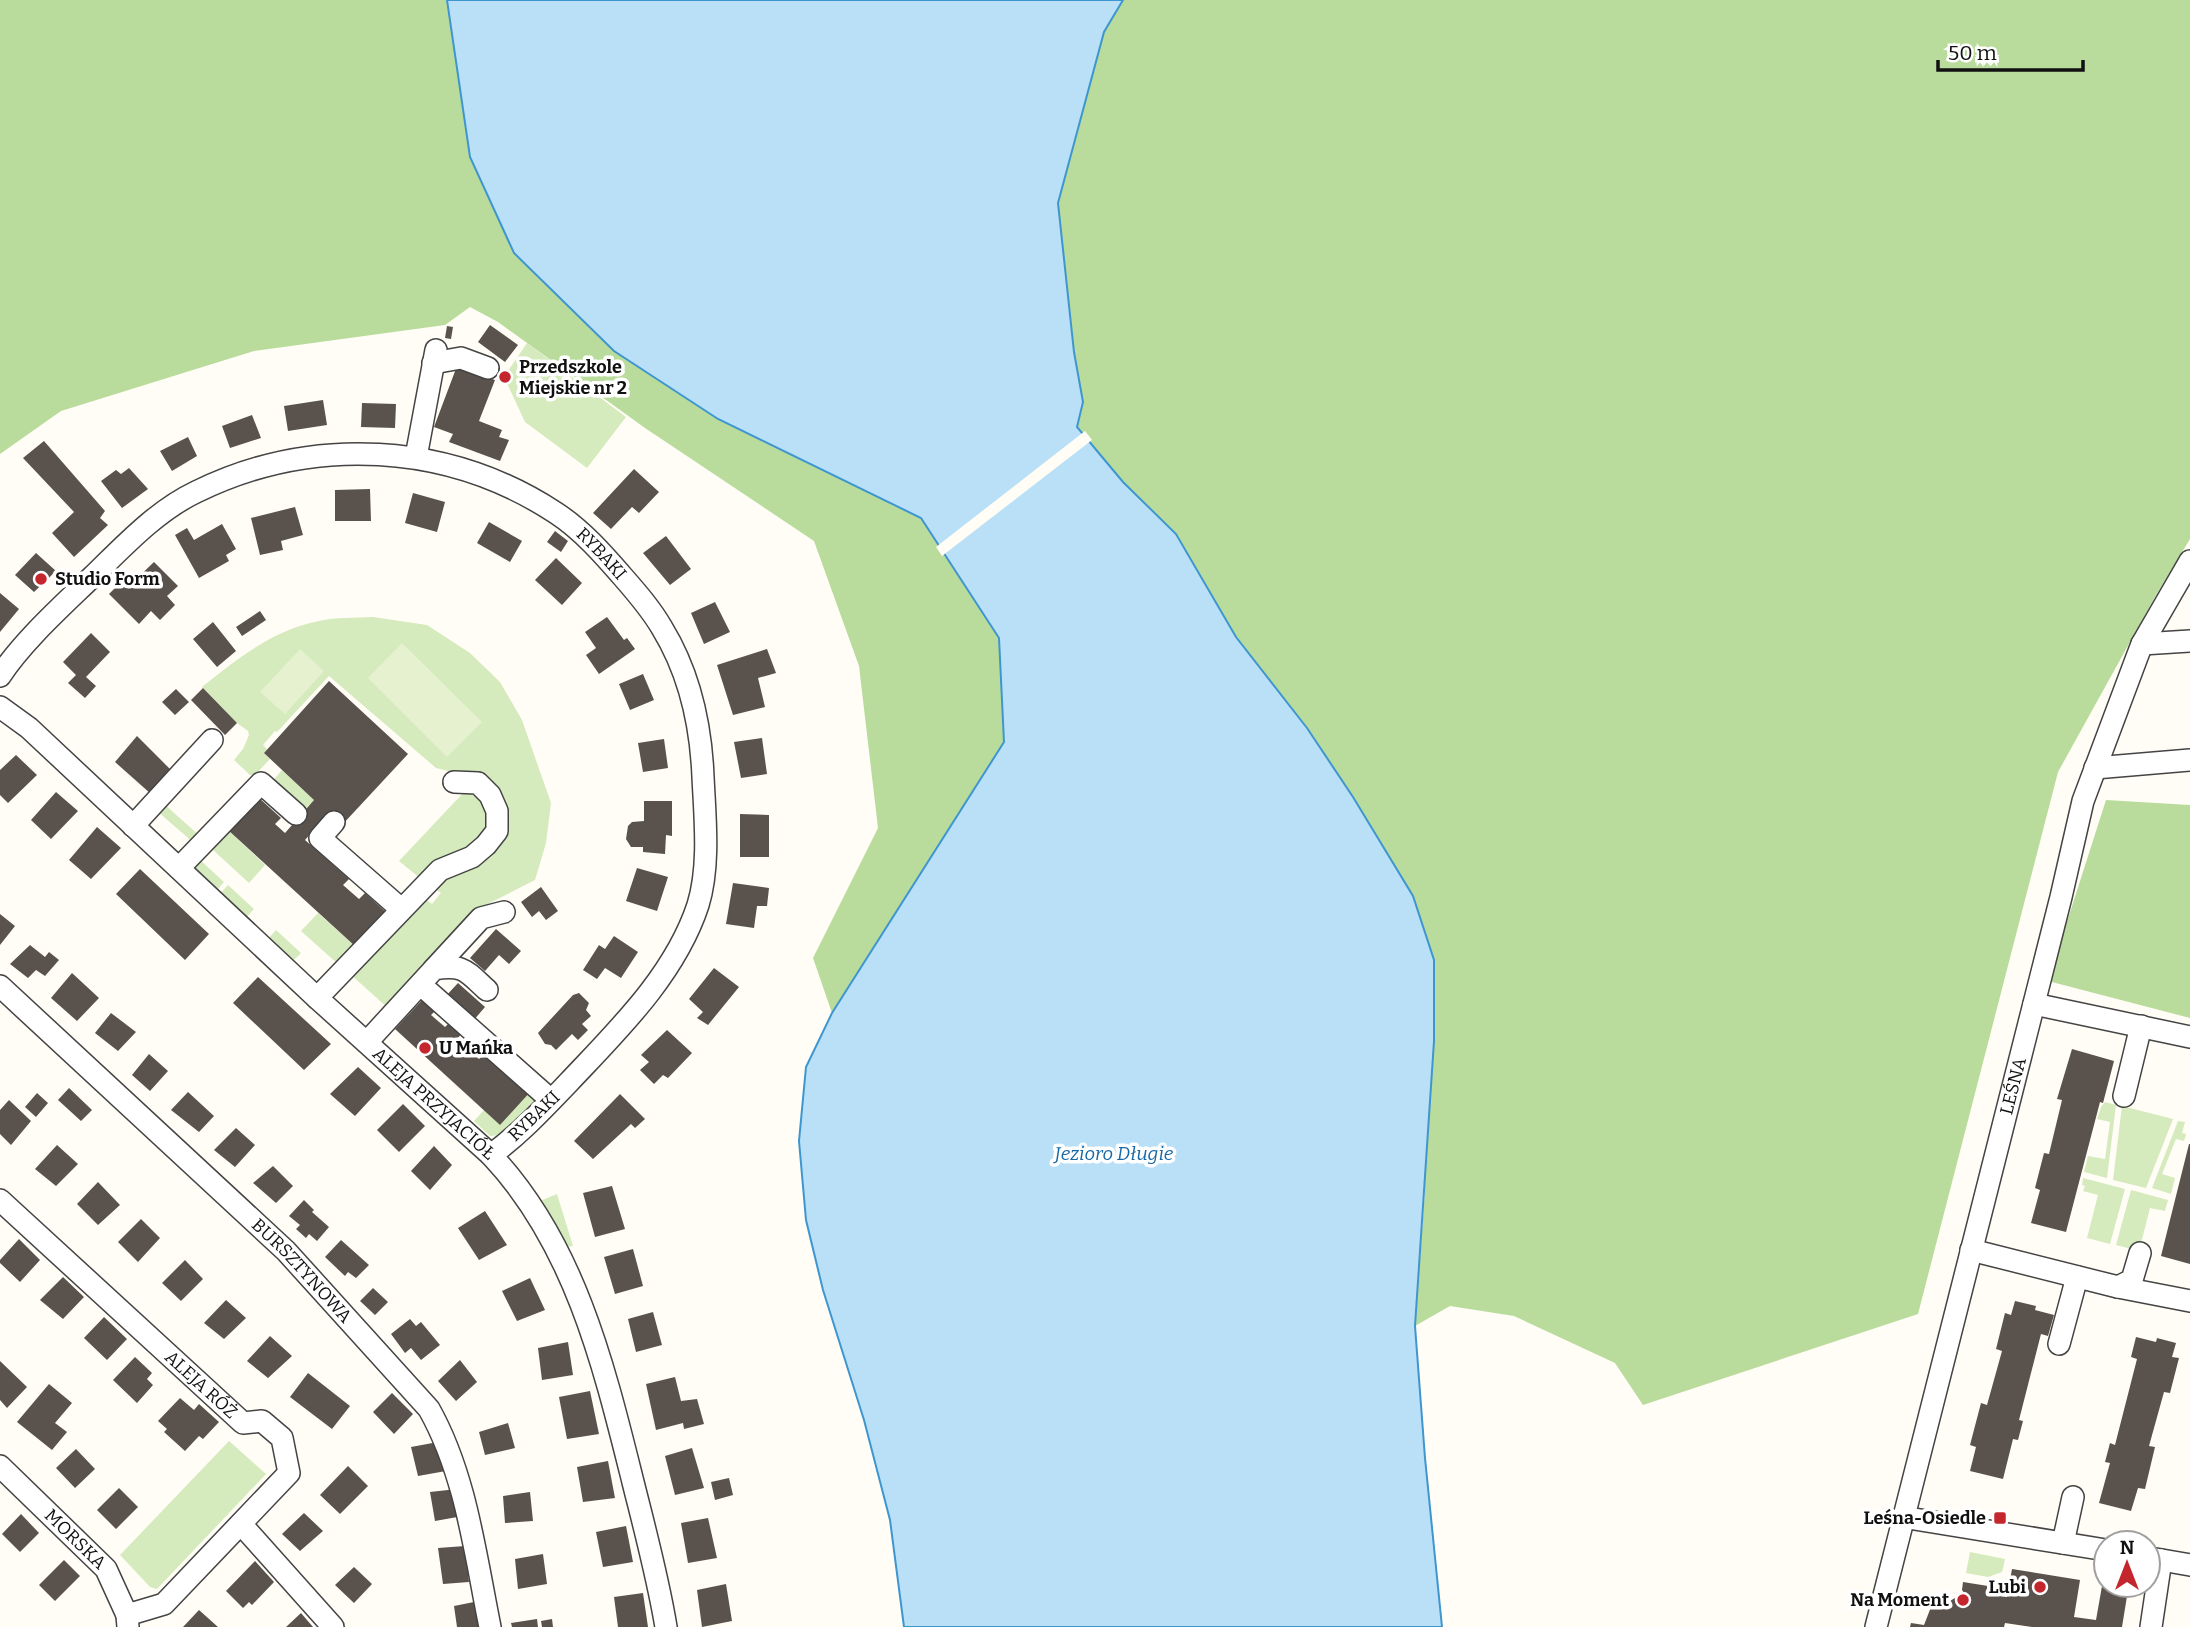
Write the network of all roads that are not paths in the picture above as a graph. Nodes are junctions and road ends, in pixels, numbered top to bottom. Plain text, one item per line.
1 (488, 368) dead end
2 (416, 457) junction
3 (2190, 561) edge
4 (2190, 641) edge
5 (2142, 644) junction
6 (0, 676) edge
7 (0, 707) edge
8 (212, 740) dead end
9 (2190, 760) edge
10 (2095, 768) junction
11 (454, 782) dead end
12 (296, 814) dead end
13 (334, 822) dead end
14 (133, 826) junction
15 (178, 868) junction
16 (401, 909) junction
17 (504, 912) dead end
18 (428, 977) junction
19 (0, 986) edge
20 (487, 990) dead end
21 (317, 998) junction
22 (2034, 1004) junction
23 (2141, 1026) junction
24 (2190, 1037) edge
25 (367, 1042) junction
26 (2124, 1096) dead end
27 (551, 1100) junction
28 (491, 1154) junction
29 (0, 1200) edge
30 (1971, 1250) junction
31 (2140, 1253) dead end
32 (2077, 1276) junction
33 (2118, 1287) junction
34 (2190, 1301) edge
35 (2059, 1343) dead end
36 (0, 1466) edge
37 (2073, 1497) dead end
38 (1902, 1517) junction
39 (241, 1524) junction
40 (2063, 1543) junction
41 (2092, 1548) edge
42 (2162, 1560) edge
43 (2190, 1565) edge
44 (2153, 1599) edge
45 (127, 1621) edge
46 (333, 1627) edge
47 (490, 1627) edge
48 (666, 1627) edge
49 (1876, 1627) edge
50 (2151, 1627) edge

1 - 2 street
2 - 6 street, RYBAKI
2 - 27 street, RYBAKI
3 - 5 street, LEŚNA
4 - 5 street
5 - 10 street, LEŚNA
7 - 14 street, ALEJA PRZYJACIÓŁ
8 - 14 street
9 - 10 street
10 - 22 street, LEŚNA
11 - 16 street
12 - 15 street
13 - 16 street
14 - 15 street, ALEJA PRZYJACIÓŁ
15 - 21 street, ALEJA PRZYJACIÓŁ
16 - 21 street
17 - 18 street
18 - 20 street
18 - 25 street
18 - 27 street
19 - 47 street, BURSZTYNOWA
21 - 25 street, ALEJA PRZYJACIÓŁ
22 - 23 street
22 - 30 street, LEŚNA
23 - 24 street
23 - 26 street
25 - 28 street, ALEJA PRZYJACIÓŁ
27 - 28 street, RYBAKI
28 - 48 street, ALEJA PRZYJACIÓŁ
29 - 39 street, ALEJA RÓŻ
30 - 32 street
30 - 38 street, LEŚNA
31 - 33 street
32 - 33 street
32 - 35 street
33 - 34 street
36 - 45 street, MORSKA
37 - 40 street
38 - 40 street
38 - 49 street, LEŚNA
39 - 45 street, ALEJA RÓŻ
39 - 46 street
40 - 41 street
42 - 43 street
44 - 50 street

